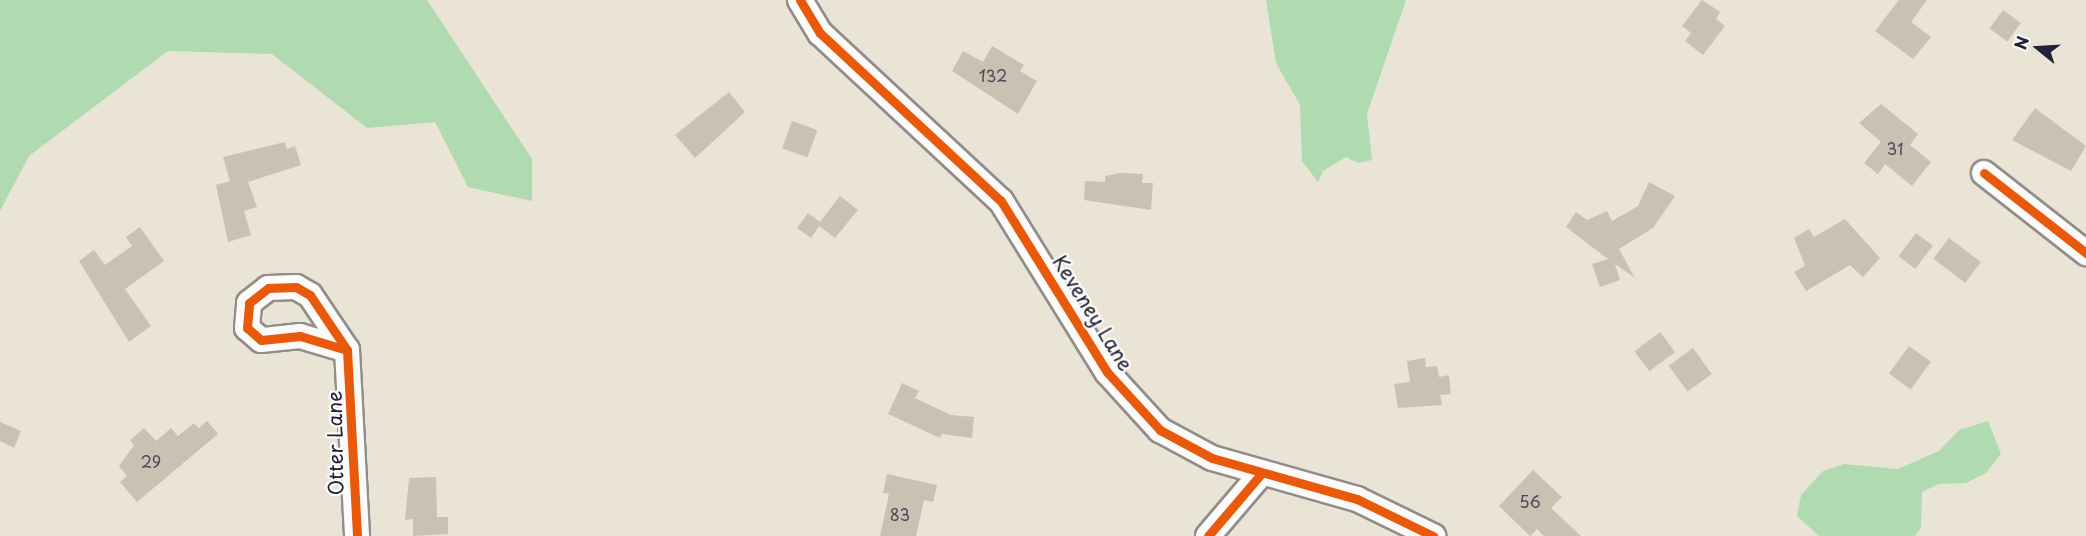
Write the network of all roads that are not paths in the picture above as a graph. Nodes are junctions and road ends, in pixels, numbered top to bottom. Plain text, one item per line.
1 (800, 0) edge
2 (1984, 173) dead end
3 (2086, 253) edge
4 (347, 350) dead end
5 (1261, 474) junction
6 (357, 536) edge
7 (1208, 536) edge
8 (1433, 536) edge

1 - 5 street, Keveney Lane
2 - 3 street
4 - 6 street, Otter Lane
5 - 7 street
5 - 8 street, Keveney Lane

